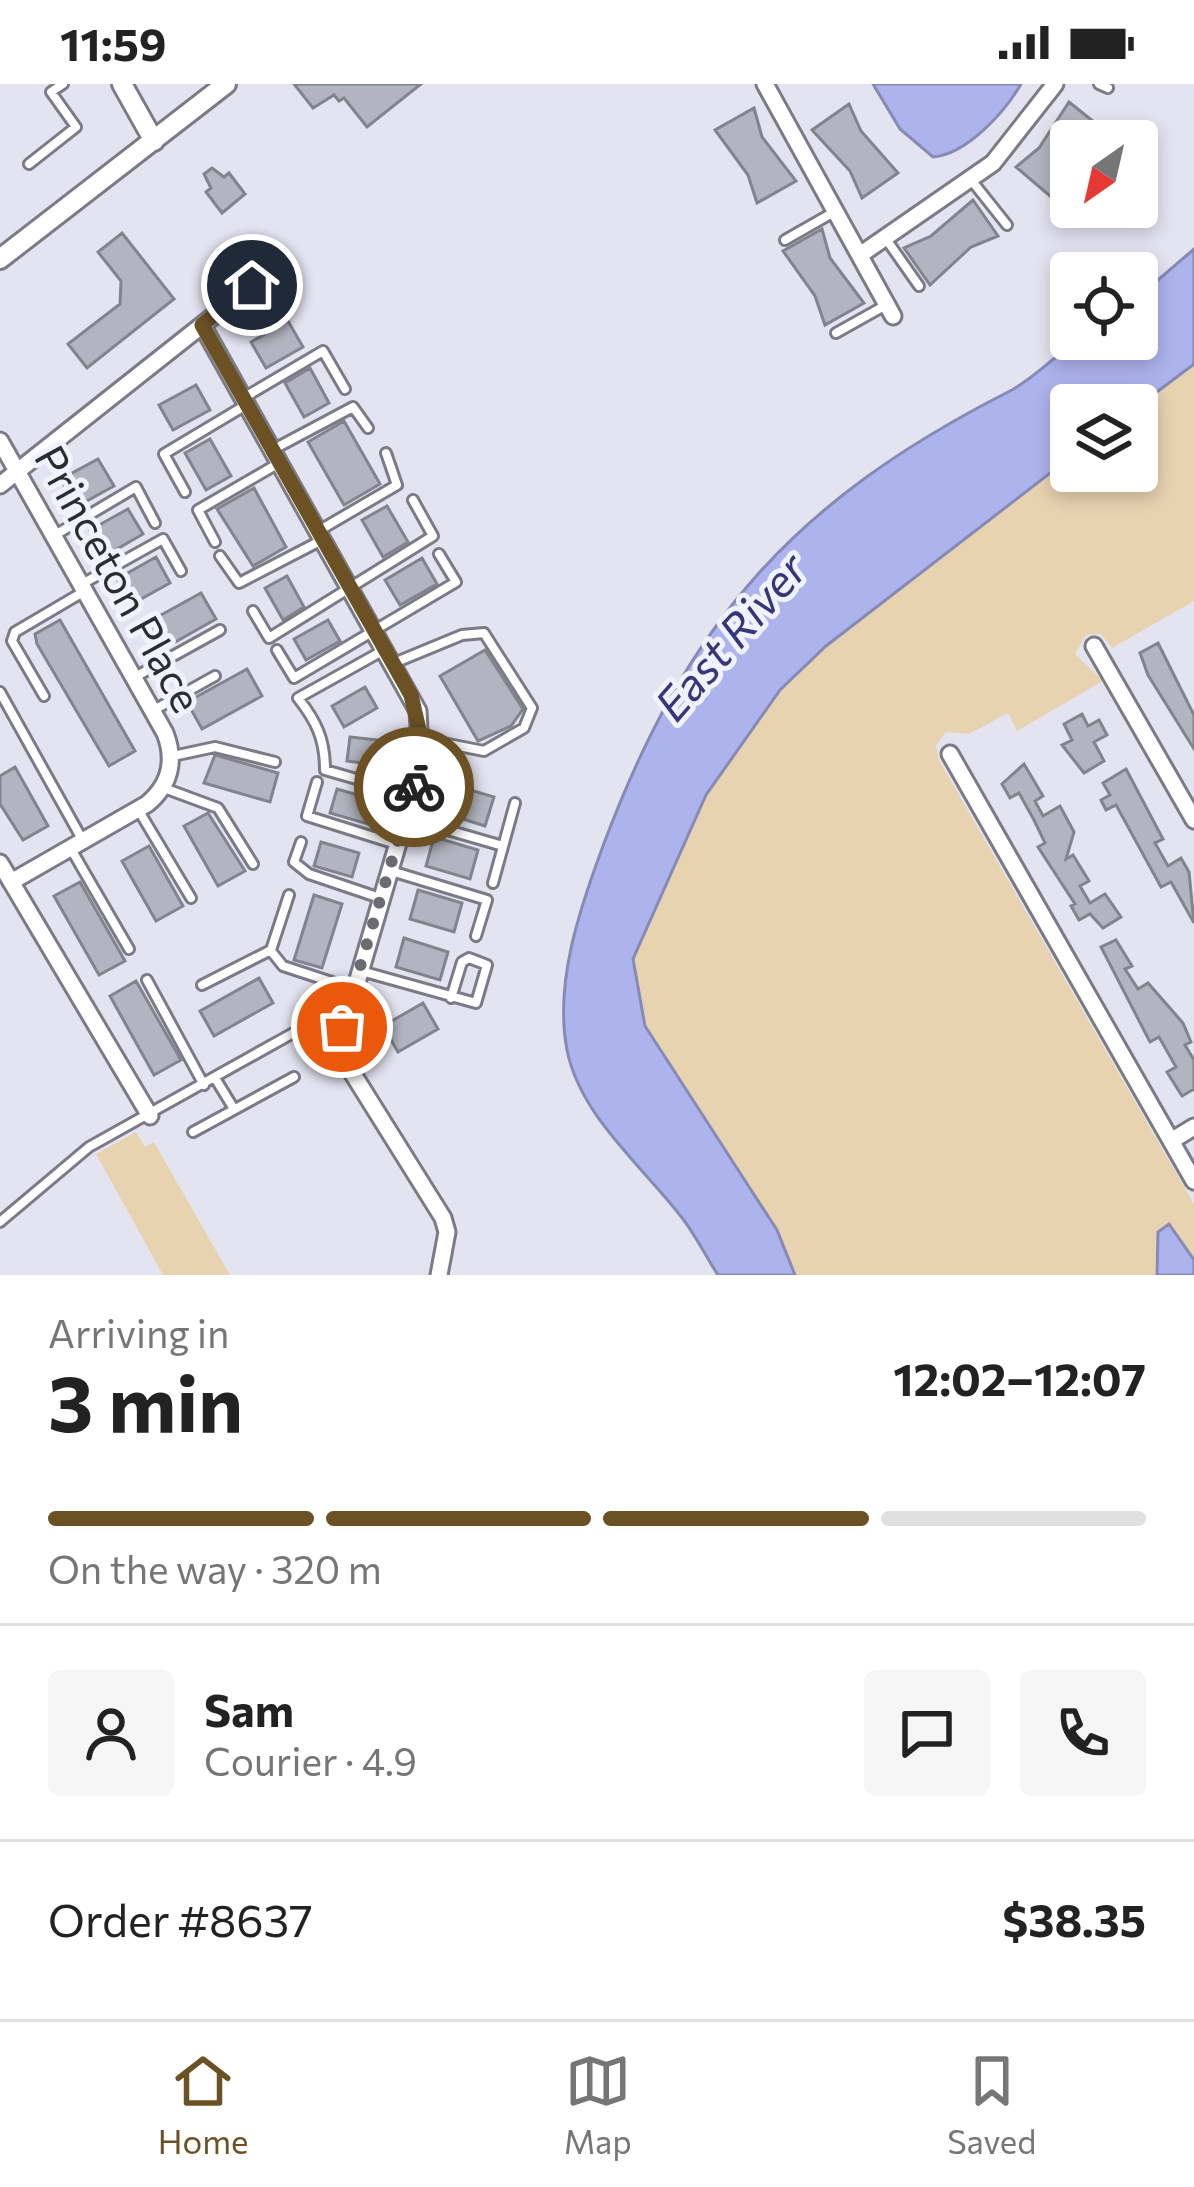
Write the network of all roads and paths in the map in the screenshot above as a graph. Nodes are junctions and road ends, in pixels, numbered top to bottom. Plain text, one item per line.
1 (62, 84) edge
2 (122, 84) edge
3 (226, 84) edge
4 (765, 84) edge
5 (1055, 84) edge
6 (154, 141) junction
7 (29, 164) dead end
8 (971, 180) junction
9 (835, 211) junction
10 (1007, 225) dead end
11 (886, 238) junction
12 (785, 240) dead end
13 (860, 255) junction
14 (0, 259) edge
15 (268, 273) dead end
16 (919, 286) dead end
17 (890, 310) joint
18 (202, 325) junction
19 (836, 333) dead end
20 (345, 389) dead end
21 (246, 402) junction
22 (368, 428) dead end
23 (0, 441) edge
24 (386, 453) dead end
25 (277, 456) junction
26 (17, 471) junction
27 (0, 484) edge
28 (185, 492) dead end
29 (413, 500) dead end
30 (155, 524) dead end
31 (321, 535) junction
32 (54, 536) junction
33 (215, 542) dead end
34 (439, 554) dead end
35 (220, 556) dead end
36 (181, 571) dead end
37 (350, 585) junction
38 (83, 588) junction
39 (253, 611) dead end
40 (220, 630) dead end
41 (375, 631) junction
42 (1094, 646) dead end
43 (277, 650) dead end
44 (390, 656) junction
45 (215, 676) dead end
46 (134, 678) junction
47 (0, 692) edge
48 (44, 695) dead end
49 (152, 711) junction
50 (423, 739) junction
51 (950, 754) dead end
52 (171, 756) junction
53 (275, 762) dead end
54 (317, 782) dead end
55 (163, 788) junction
56 (412, 795) junction
57 (514, 803) dead end
58 (139, 809) junction
59 (405, 818) junction
60 (1194, 820) edge
61 (301, 842) dead end
62 (77, 844) junction
63 (397, 844) junction
64 (503, 846) junction
65 (0, 863) edge
66 (254, 864) dead end
67 (389, 871) junction
68 (493, 883) dead end
69 (5, 885) edge
70 (290, 896) dead end
71 (191, 898) dead end
72 (381, 898) junction
73 (476, 936) dead end
74 (129, 949) dead end
75 (271, 950) junction
76 (360, 971) junction
77 (147, 980) dead end
78 (202, 986) dead end
79 (355, 989) junction
80 (451, 998) junction
81 (346, 1020) junction
82 (294, 1077) dead end
83 (215, 1078) junction
84 (203, 1085) junction
85 (234, 1109) junction
86 (150, 1116) junction
87 (1194, 1127) edge
88 (193, 1132) dead end
89 (1171, 1141) junction
90 (1194, 1181) edge
91 (0, 1222) edge
92 (439, 1275) edge

1 - 7 lane
2 - 6 street
3 - 6 street
4 - 9 street
5 - 8 street
6 - 14 street
8 - 10 lane
8 - 11 street
9 - 12 lane
9 - 13 street
11 - 13 street
11 - 16 lane
13 - 17 street
15 - 18 street
17 - 19 lane
18 - 21 street
18 - 26 street
20 - 21 lane
21 - 25 street
21 - 28 lane
22 - 25 lane
23 - 26 street, Princeton Place
24 - 31 lane
25 - 31 street
25 - 33 lane
26 - 27 street
26 - 32 street, Princeton Place
29 - 37 lane
30 - 32 lane
31 - 35 lane
31 - 37 street
32 - 38 street, Princeton Place
34 - 41 lane
36 - 38 lane
37 - 39 lane
37 - 41 street
38 - 46 street, Princeton Place
38 - 48 lane
40 - 46 lane
41 - 43 lane
41 - 44 street
42 - 60 street
44 - 50 street
44 - 50 lane
44 - 56 lane
45 - 49 lane
46 - 49 street, Princeton Place
47 - 62 lane
49 - 52 street, Princeton Place
50 - 56 street
51 - 89 street
52 - 53 lane
52 - 55 street, Princeton Place
54 - 63 lane
55 - 58 street
55 - 66 lane
56 - 59 street
57 - 64 lane
58 - 62 street
58 - 71 lane
59 - 63 street
59 - 64 lane
61 - 72 lane
62 - 69 street
62 - 74 lane
63 - 67 street
64 - 68 lane
65 - 69 street
67 - 72 street
67 - 73 lane
69 - 86 street
70 - 75 lane
72 - 76 street
75 - 78 lane
75 - 79 lane
76 - 79 street
76 - 80 lane
77 - 84 lane
79 - 81 street
80 - 80 lane
81 - 83 lane
81 - 92 street
82 - 85 lane
83 - 84 lane
83 - 85 lane
84 - 86 lane
85 - 88 lane
86 - 91 lane
87 - 89 street
89 - 90 street

